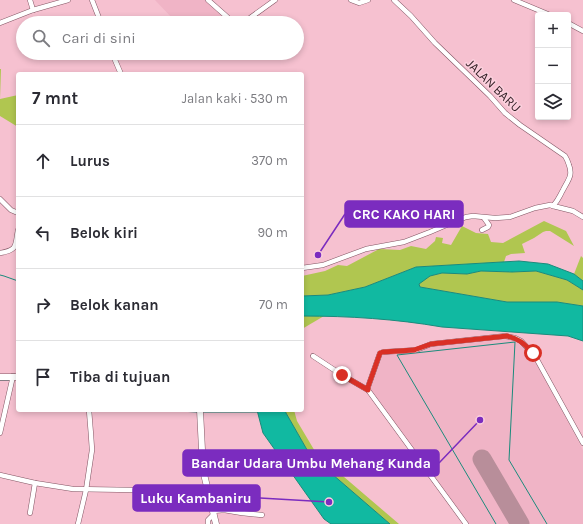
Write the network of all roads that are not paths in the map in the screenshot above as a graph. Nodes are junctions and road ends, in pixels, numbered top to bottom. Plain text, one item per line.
1 (30, 0) edge
2 (68, 0) edge
3 (92, 0) edge
4 (208, 0) edge
5 (275, 0) edge
6 (351, 0) edge
7 (368, 0) edge
8 (394, 0) edge
9 (514, 0) edge
10 (33, 10) junction
11 (543, 12) edge
12 (18, 16) edge
13 (98, 16) edge
14 (226, 16) edge
15 (253, 16) edge
16 (16, 17) edge
17 (0, 23) edge
18 (571, 24) edge
19 (583, 30) edge
20 (115, 60) edge
21 (120, 72) edge
22 (0, 200) edge
23 (553, 206) junction
24 (16, 212) edge
25 (583, 217) edge
26 (484, 218) junction
27 (482, 230) dead end
28 (16, 239) edge
29 (0, 253) edge
30 (304, 268) edge
31 (313, 356) dead end
32 (0, 377) edge
33 (14, 378) edge
34 (368, 390) junction
35 (89, 412) edge
36 (200, 412) edge
37 (0, 433) edge
38 (583, 443) edge
39 (0, 475) edge
40 (35, 483) junction
41 (86, 490) junction
42 (210, 496) junction
43 (214, 512) junction
44 (30, 513) dead end
45 (262, 515) dead end
46 (78, 524) edge
47 (208, 524) edge
48 (216, 524) edge
49 (466, 524) edge

1 - 10 street
2 - 10 street
3 - 13 street
4 - 14 street
5 - 15 street
6 - 7 street
8 - 23 street, JALAN BARU
9 - 11 street
10 - 12 street
16 - 17 street
18 - 19 street
20 - 21 street
22 - 24 street
23 - 25 street
23 - 26 street
26 - 27 street
26 - 30 street
28 - 29 street
31 - 34 street
32 - 33 highway
33 - 37 street
34 - 38 street
34 - 49 street
35 - 41 street
36 - 42 highway
39 - 40 street
40 - 41 street
40 - 44 street
41 - 42 street
41 - 46 street
42 - 43 highway
43 - 45 street
43 - 47 street
43 - 48 highway

